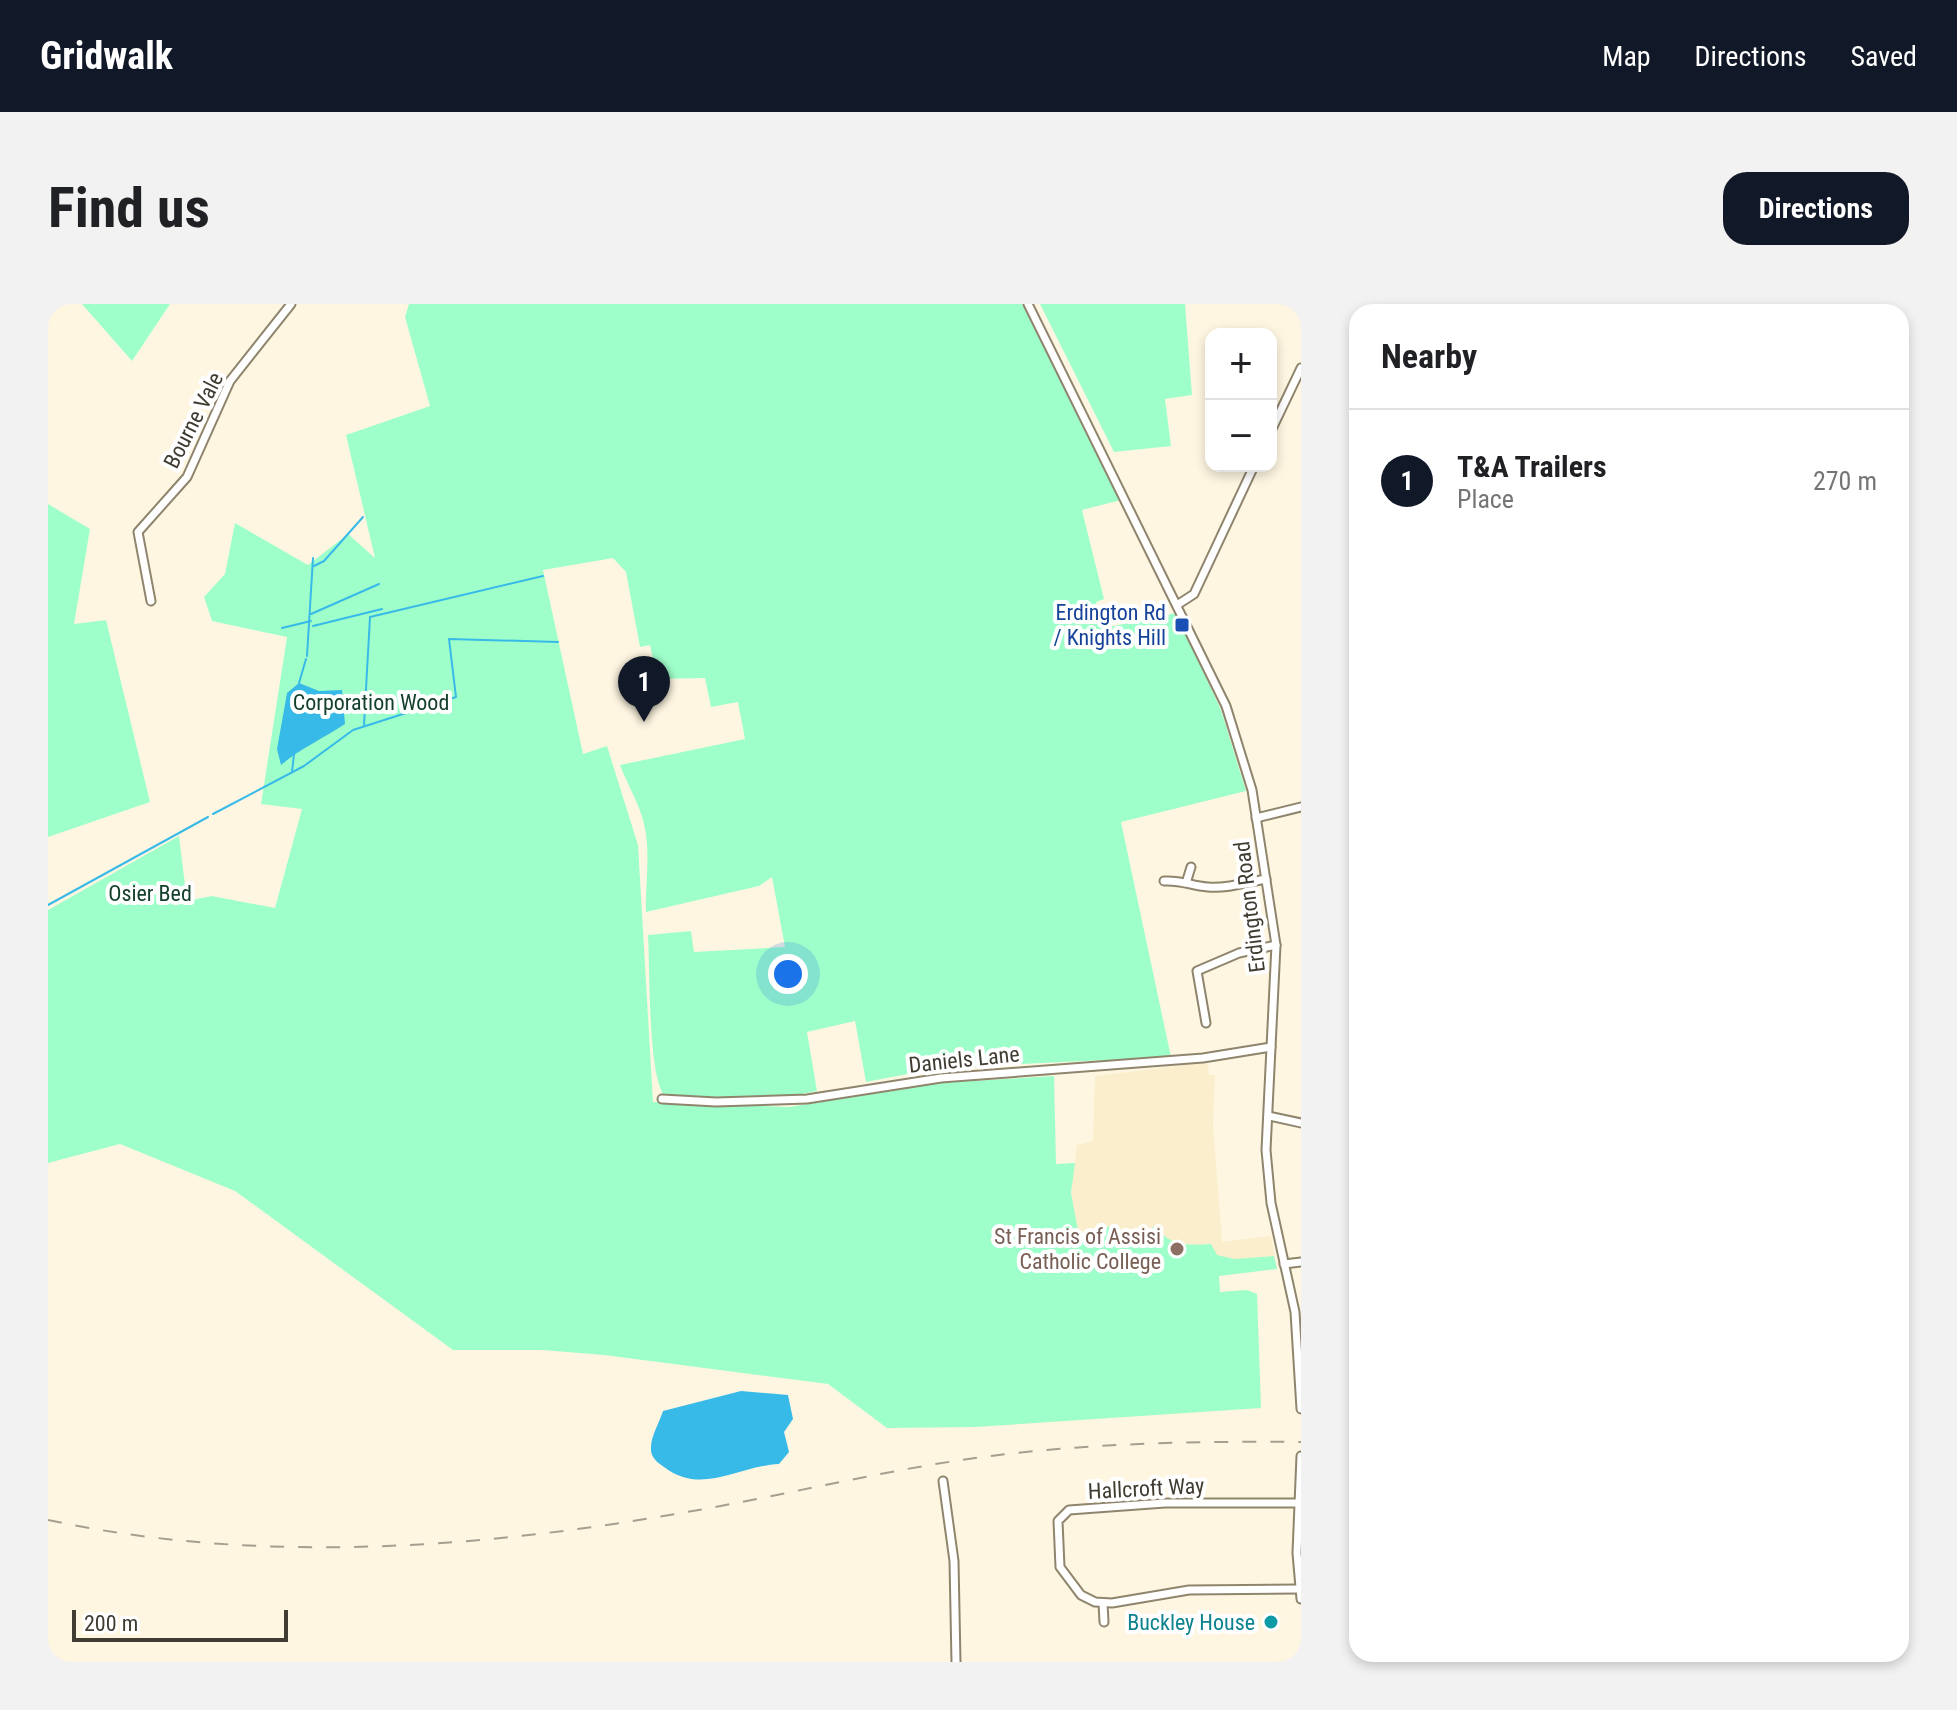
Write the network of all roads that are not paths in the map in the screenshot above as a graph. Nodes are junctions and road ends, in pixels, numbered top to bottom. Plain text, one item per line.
1 (291, 304) edge
2 (1028, 304) edge
3 (1301, 368) edge
4 (1277, 418) edge
5 (1251, 472) edge
6 (151, 601) dead end
7 (1177, 605) junction
8 (1301, 807) edge
9 (1256, 818) junction
10 (1191, 867) dead end
11 (1266, 879) junction
12 (1187, 880) junction
13 (1164, 881) dead end
14 (1276, 945) junction
15 (1215, 1006) dead end
16 (1203, 1008) junction
17 (1206, 1023) dead end
18 (1271, 1047) junction
19 (662, 1099) dead end
20 (1269, 1116) junction
21 (1301, 1123) edge
22 (1301, 1262) edge
23 (1284, 1264) junction
24 (1301, 1373) edge
25 (1301, 1409) edge
26 (1301, 1459) edge
27 (943, 1481) dead end
28 (1300, 1503) edge
29 (1299, 1589) edge
30 (1301, 1599) edge
31 (1103, 1603) junction
32 (1104, 1622) dead end
33 (956, 1662) edge

1 - 6 street, Bourne Vale
2 - 7 street, Erdington Road
3 - 4 street
5 - 7 street
7 - 9 street, Erdington Road
8 - 9 street
9 - 11 street, Erdington Road
10 - 12 street
11 - 12 street
11 - 14 street, Erdington Road
12 - 13 street
14 - 16 street
14 - 18 street, Erdington Road
15 - 16 street
16 - 17 street
18 - 19 street, Daniels Lane
18 - 20 street, Erdington Road
20 - 21 street
20 - 23 street, Erdington Road
22 - 23 street
23 - 24 street, Erdington Road
24 - 25 street, Erdington Road
26 - 28 street
27 - 33 street
28 - 29 street
28 - 31 street, Hallcroft Way
29 - 30 street
29 - 31 street
31 - 32 street

